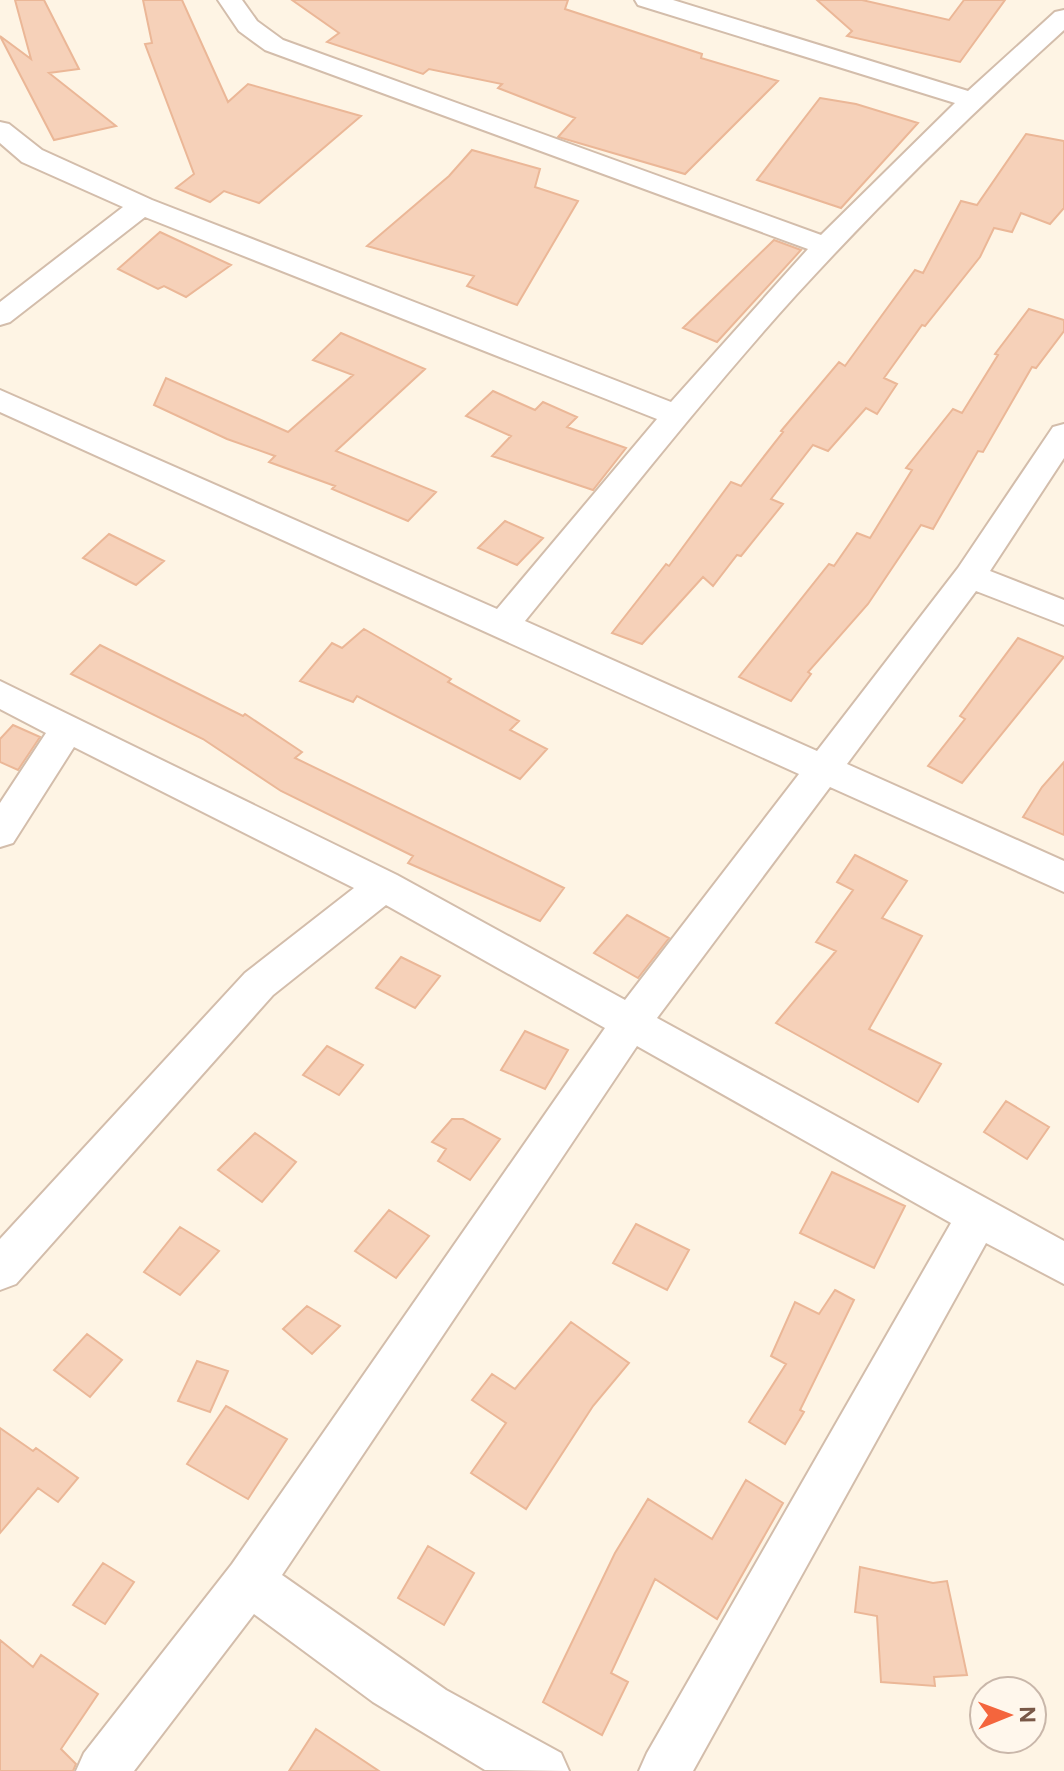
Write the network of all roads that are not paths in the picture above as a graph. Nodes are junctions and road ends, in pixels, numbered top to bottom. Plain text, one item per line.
1 (230, 0) edge
2 (647, 0) edge
3 (1064, 17) edge
4 (971, 100) junction
5 (0, 130) edge
6 (142, 206) junction
7 (826, 246) junction
8 (0, 316) edge
9 (0, 400) edge
10 (678, 416) junction
11 (1064, 434) edge
12 (970, 576) junction
13 (1064, 613) edge
14 (504, 624) junction
15 (0, 694) edge
16 (68, 728) junction
17 (824, 770) junction
18 (0, 833) edge
19 (1064, 877) edge
20 (384, 886) junction
21 (632, 1021) junction
22 (977, 1217) junction
23 (1064, 1264) edge
24 (0, 1270) edge
25 (249, 1581) junction
26 (669, 1770) edge
27 (102, 1771) edge
28 (543, 1771) edge

1 - 7 street
2 - 4 street
3 - 4 street
4 - 7 street
5 - 6 street
6 - 8 street
6 - 10 street
7 - 10 street
9 - 14 street
10 - 14 street
11 - 12 street
12 - 13 street
12 - 17 street
14 - 17 street
15 - 16 street
16 - 18 street
16 - 20 street
17 - 19 street
17 - 21 street
20 - 21 street
20 - 24 street
21 - 22 street
21 - 25 street
22 - 23 street
22 - 26 street
25 - 27 street
25 - 28 street

